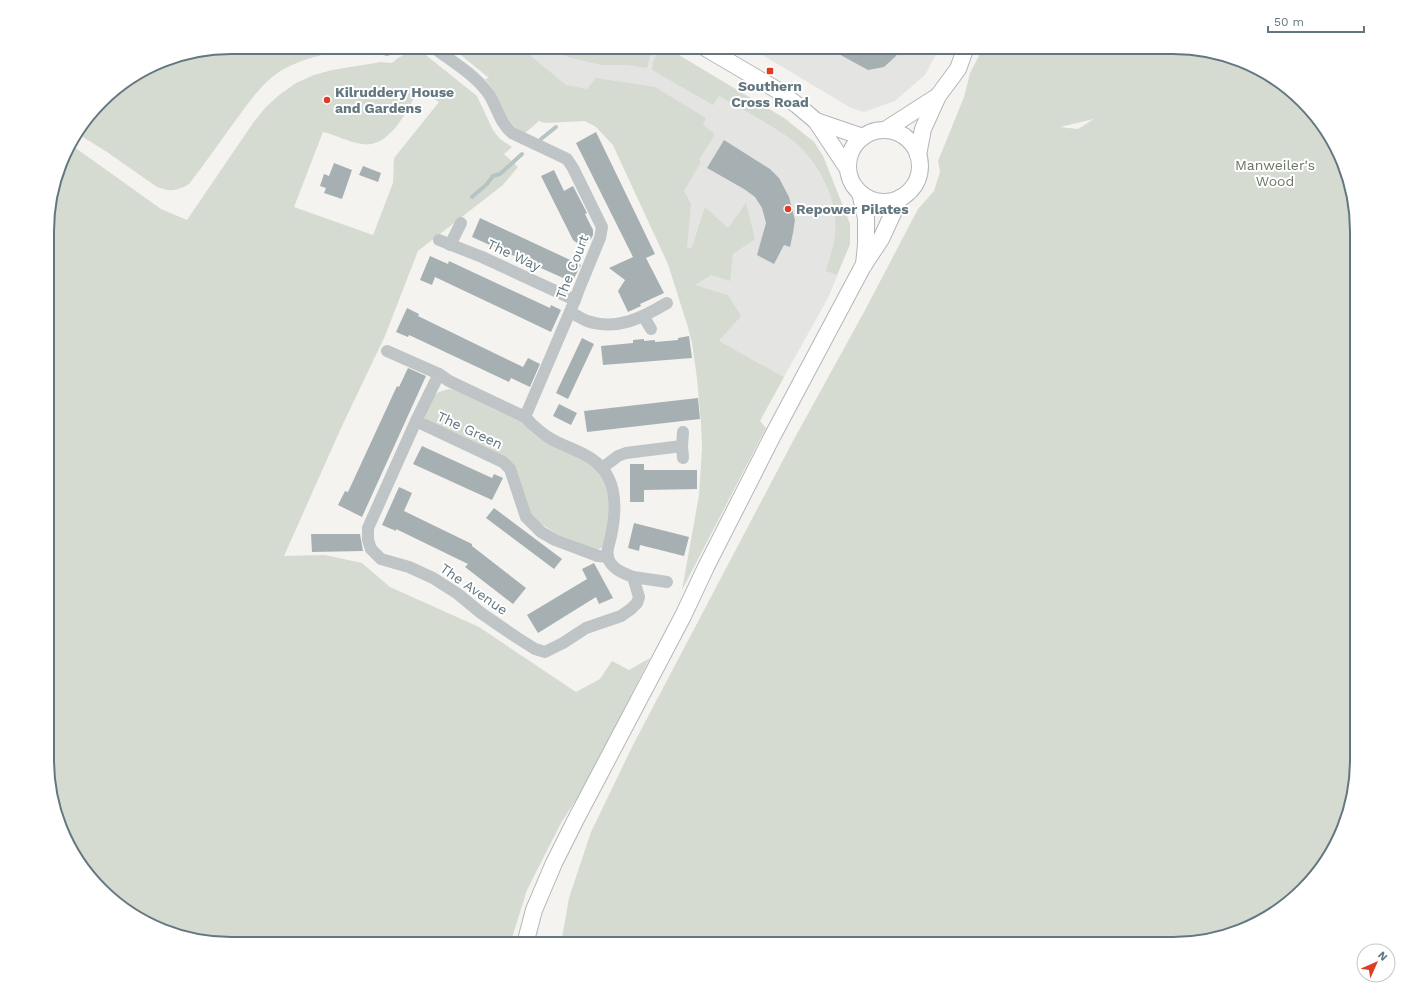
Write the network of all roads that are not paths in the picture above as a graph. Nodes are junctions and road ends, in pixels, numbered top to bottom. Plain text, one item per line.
1 (442, 54) edge
2 (716, 54) edge
3 (963, 54) edge
4 (938, 96) junction
5 (816, 121) junction
6 (885, 130) junction
7 (863, 136) junction
8 (918, 156) junction
9 (848, 168) junction
10 (860, 193) junction
11 (900, 198) junction
12 (461, 224) dead end
13 (864, 266) junction
14 (575, 300) junction
15 (667, 304) dead end
16 (570, 312) junction
17 (644, 317) junction
18 (651, 329) dead end
19 (388, 351) dead end
20 (438, 374) junction
21 (416, 421) junction
22 (529, 422) junction
23 (683, 432) dead end
24 (682, 446) junction
25 (683, 458) dead end
26 (602, 468) junction
27 (608, 557) junction
28 (633, 577) junction
29 (667, 582) dead end
30 (527, 937) edge

1 - 14 street, The Court
2 - 5 main road
3 - 4 main road
4 - 6 main road
4 - 8 main road
5 - 7 main road
5 - 9 main road
6 - 7 main road
6 - 8 main road
7 - 9 main road
8 - 11 main road
9 - 10 main road
10 - 11 main road
10 - 13 main road
11 - 13 main road
12 - 14 street, The Way
13 - 30 main road
14 - 16 street, The Court
15 - 17 street
16 - 17 street
16 - 22 street
17 - 18 street
19 - 20 street
20 - 21 street, The Avenue
20 - 22 street
21 - 27 street, The Green
21 - 28 street, The Avenue
22 - 26 street
23 - 24 street
24 - 25 street
24 - 26 street
26 - 27 street
27 - 28 street
28 - 29 street

